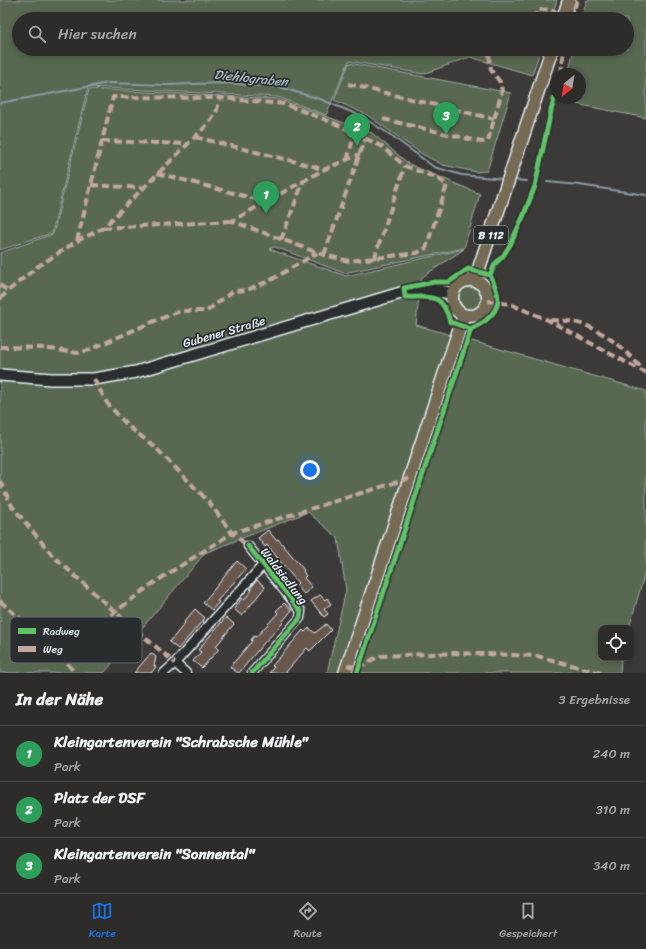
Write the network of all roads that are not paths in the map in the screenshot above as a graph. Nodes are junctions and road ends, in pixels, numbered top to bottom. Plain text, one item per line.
1 (569, 0) edge
2 (565, 12) edge
3 (550, 56) edge
4 (476, 280) junction
5 (452, 293) junction
6 (464, 315) junction
7 (0, 375) edge
8 (248, 546) dead end
9 (263, 565) junction
10 (174, 663) junction
11 (164, 673) edge
12 (186, 673) edge
13 (252, 673) edge
14 (345, 673) edge

1 - 2 main road
3 - 4 main road, B 112
4 - 5 main road
4 - 6 main road
5 - 6 main road
5 - 7 main road, Gubener Straße
6 - 14 main road
8 - 9 street, Waldsiedlung
9 - 10 street, Waldsiedlung
9 - 13 street, Waldsiedlung
10 - 11 street, Waldsiedlung
10 - 12 street

